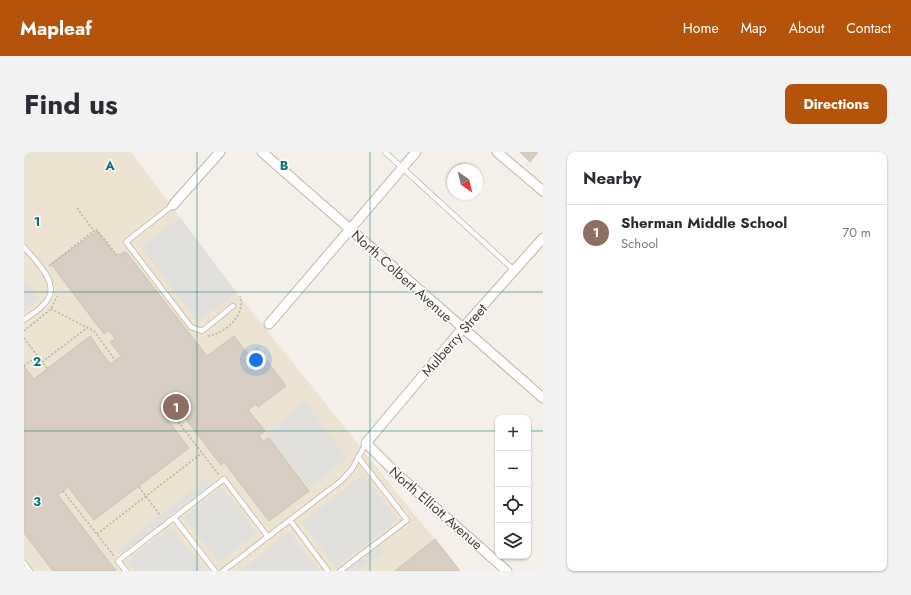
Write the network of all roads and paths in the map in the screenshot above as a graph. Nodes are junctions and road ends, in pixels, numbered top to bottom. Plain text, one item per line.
1 (220, 152) edge
2 (262, 152) edge
3 (385, 152) edge
4 (416, 152) edge
5 (497, 152) edge
6 (403, 168) junction
7 (543, 191) edge
8 (173, 205) joint
9 (77, 208) dead end
10 (351, 230) junction
11 (94, 231) junction
12 (543, 238) edge
13 (24, 247) edge
14 (125, 250) dead end
15 (514, 270) junction
16 (50, 271) dead end
17 (57, 295) dead end
18 (240, 296) dead end
19 (233, 306) dead end
20 (51, 309) junction
21 (24, 320) edge
22 (269, 324) dead end
23 (86, 328) junction
24 (462, 329) junction
25 (24, 331) edge
26 (202, 337) dead end
27 (24, 338) edge
28 (38, 356) junction
29 (116, 360) dead end
30 (42, 362) junction
31 (24, 366) edge
32 (47, 368) dead end
33 (543, 398) edge
34 (166, 406) dead end
35 (366, 443) junction
36 (202, 453) junction
37 (358, 457) junction
38 (223, 480) junction
39 (138, 487) dead end
40 (63, 491) dead end
41 (146, 496) junction
42 (160, 515) dead end
43 (174, 518) junction
44 (290, 520) junction
45 (97, 534) junction
46 (268, 536) junction
47 (118, 561) junction
48 (24, 562) edge
49 (30, 571) edge
50 (126, 571) edge
51 (215, 571) edge
52 (223, 571) edge
53 (328, 571) edge
54 (340, 571) edge
55 (508, 571) edge

1 - 8 street
2 - 10 street, North Colbert Avenue
3 - 6 lane
4 - 6 street
5 - 7 street
6 - 10 street
6 - 15 lane
8 - 19 lane
9 - 11 path
10 - 22 street
10 - 24 street, North Colbert Avenue
11 - 14 path
11 - 16 path
12 - 15 street, Mulberry Street
13 - 21 lane
15 - 24 street, Mulberry Street
17 - 20 path
18 - 26 path
20 - 23 path
20 - 25 path
23 - 29 path
23 - 30 path
24 - 33 street, North Colbert Avenue
24 - 35 street, Mulberry Street
27 - 28 path
28 - 30 path
28 - 31 path
30 - 32 path
34 - 36 path
35 - 37 lane
35 - 55 street, North Elliott Avenue
36 - 38 path
36 - 41 path
37 - 44 lane
37 - 54 lane
38 - 43 lane
38 - 46 lane
39 - 41 path
40 - 45 path
41 - 42 path
41 - 45 path
43 - 47 lane
43 - 51 lane
44 - 46 lane
44 - 53 lane
45 - 47 path
46 - 52 lane
47 - 50 lane
48 - 49 lane

